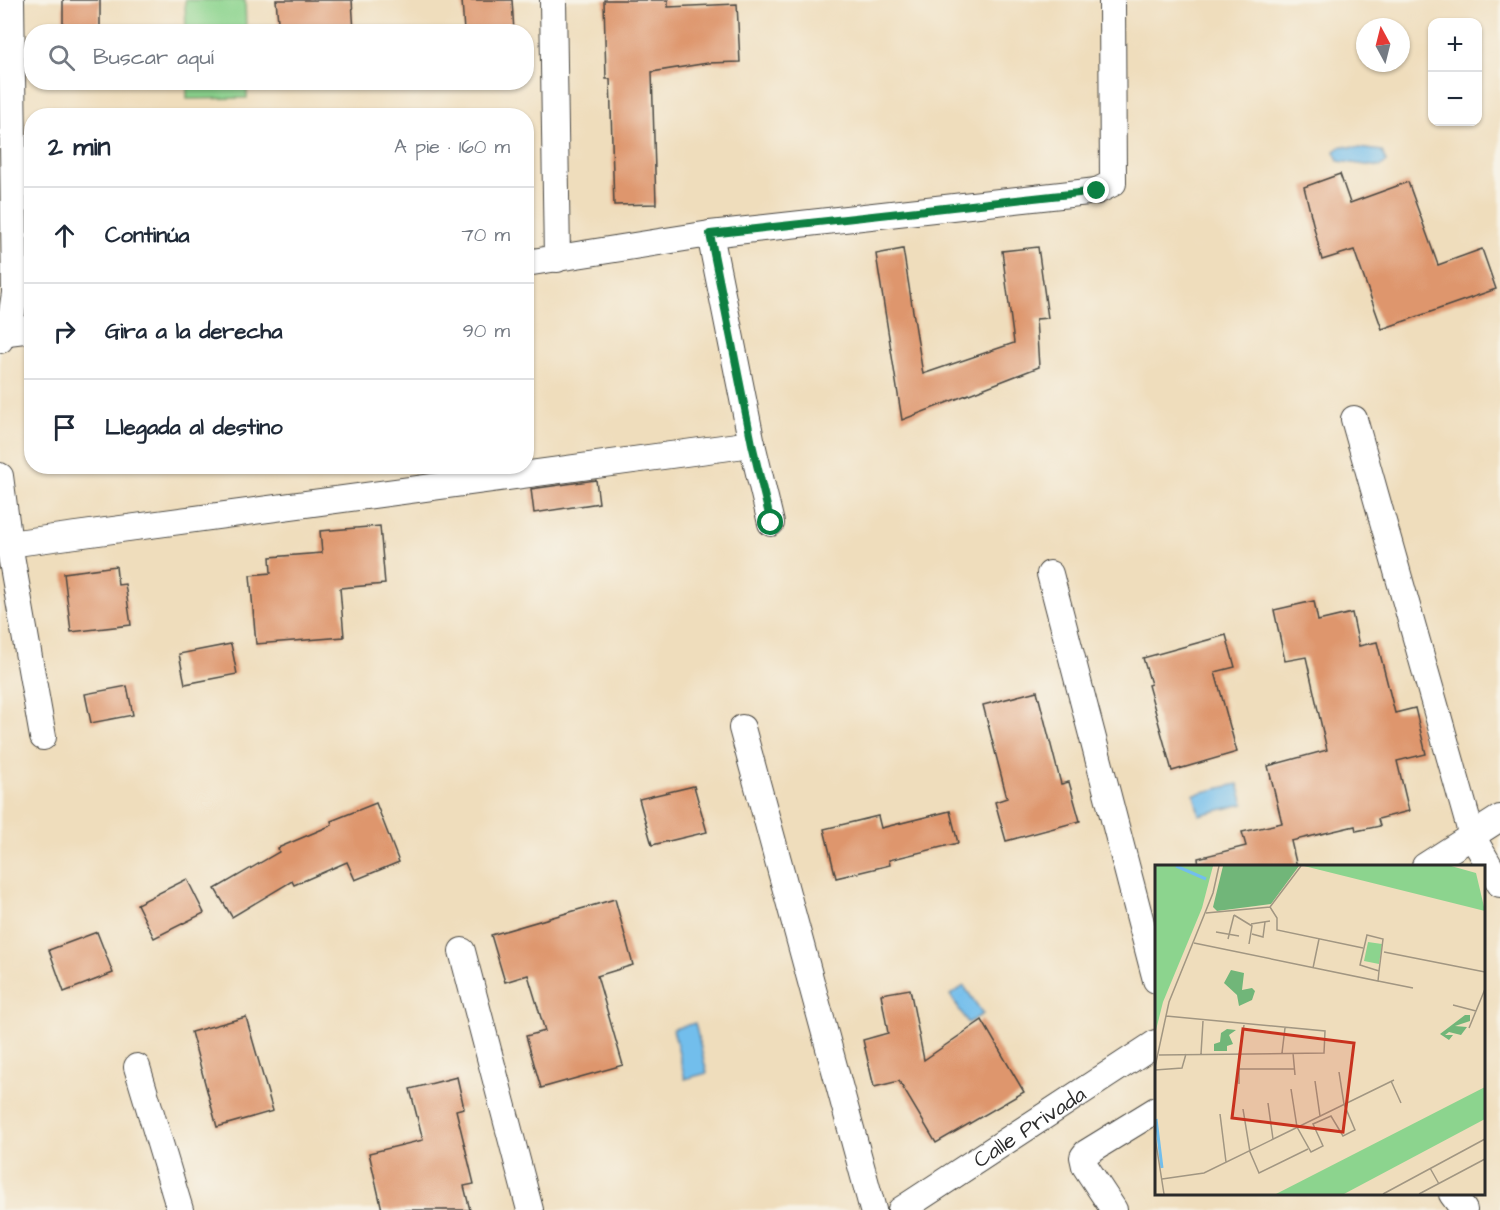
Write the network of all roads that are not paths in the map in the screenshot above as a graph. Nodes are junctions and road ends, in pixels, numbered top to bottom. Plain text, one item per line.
1 (11, 0) edge
2 (553, 0) edge
3 (1112, 0) edge
4 (710, 234) junction
5 (557, 259) junction
6 (534, 262) edge
7 (24, 331) edge
8 (1, 336) edge
9 (1354, 418) dead end
10 (752, 444) junction
11 (534, 473) edge
12 (529, 474) edge
13 (0, 476) edge
14 (771, 523) dead end
15 (9, 544) junction
16 (1050, 574) dead end
17 (742, 728) dead end
18 (43, 737) dead end
19 (1500, 818) edge
20 (1472, 836) junction
21 (1428, 865) edge
22 (1500, 884) edge
23 (462, 951) dead end
24 (1155, 976) edge
25 (1155, 1044) edge
26 (137, 1067) dead end
27 (1155, 1111) edge
28 (1453, 1195) edge
29 (180, 1210) edge
30 (530, 1210) edge
31 (873, 1210) edge
32 (901, 1210) edge
33 (1114, 1210) edge
34 (1464, 1210) edge

1 - 8 street
2 - 5 street
3 - 4 street
4 - 5 street
4 - 10 street
5 - 6 street
7 - 8 street
9 - 20 street
10 - 11 street
10 - 14 street
12 - 15 street
13 - 15 street
15 - 18 street
16 - 24 street
17 - 31 street
19 - 20 street
20 - 21 street
20 - 22 street
23 - 30 street
25 - 32 street, Calle Privada
26 - 29 street
27 - 33 street
28 - 34 street

